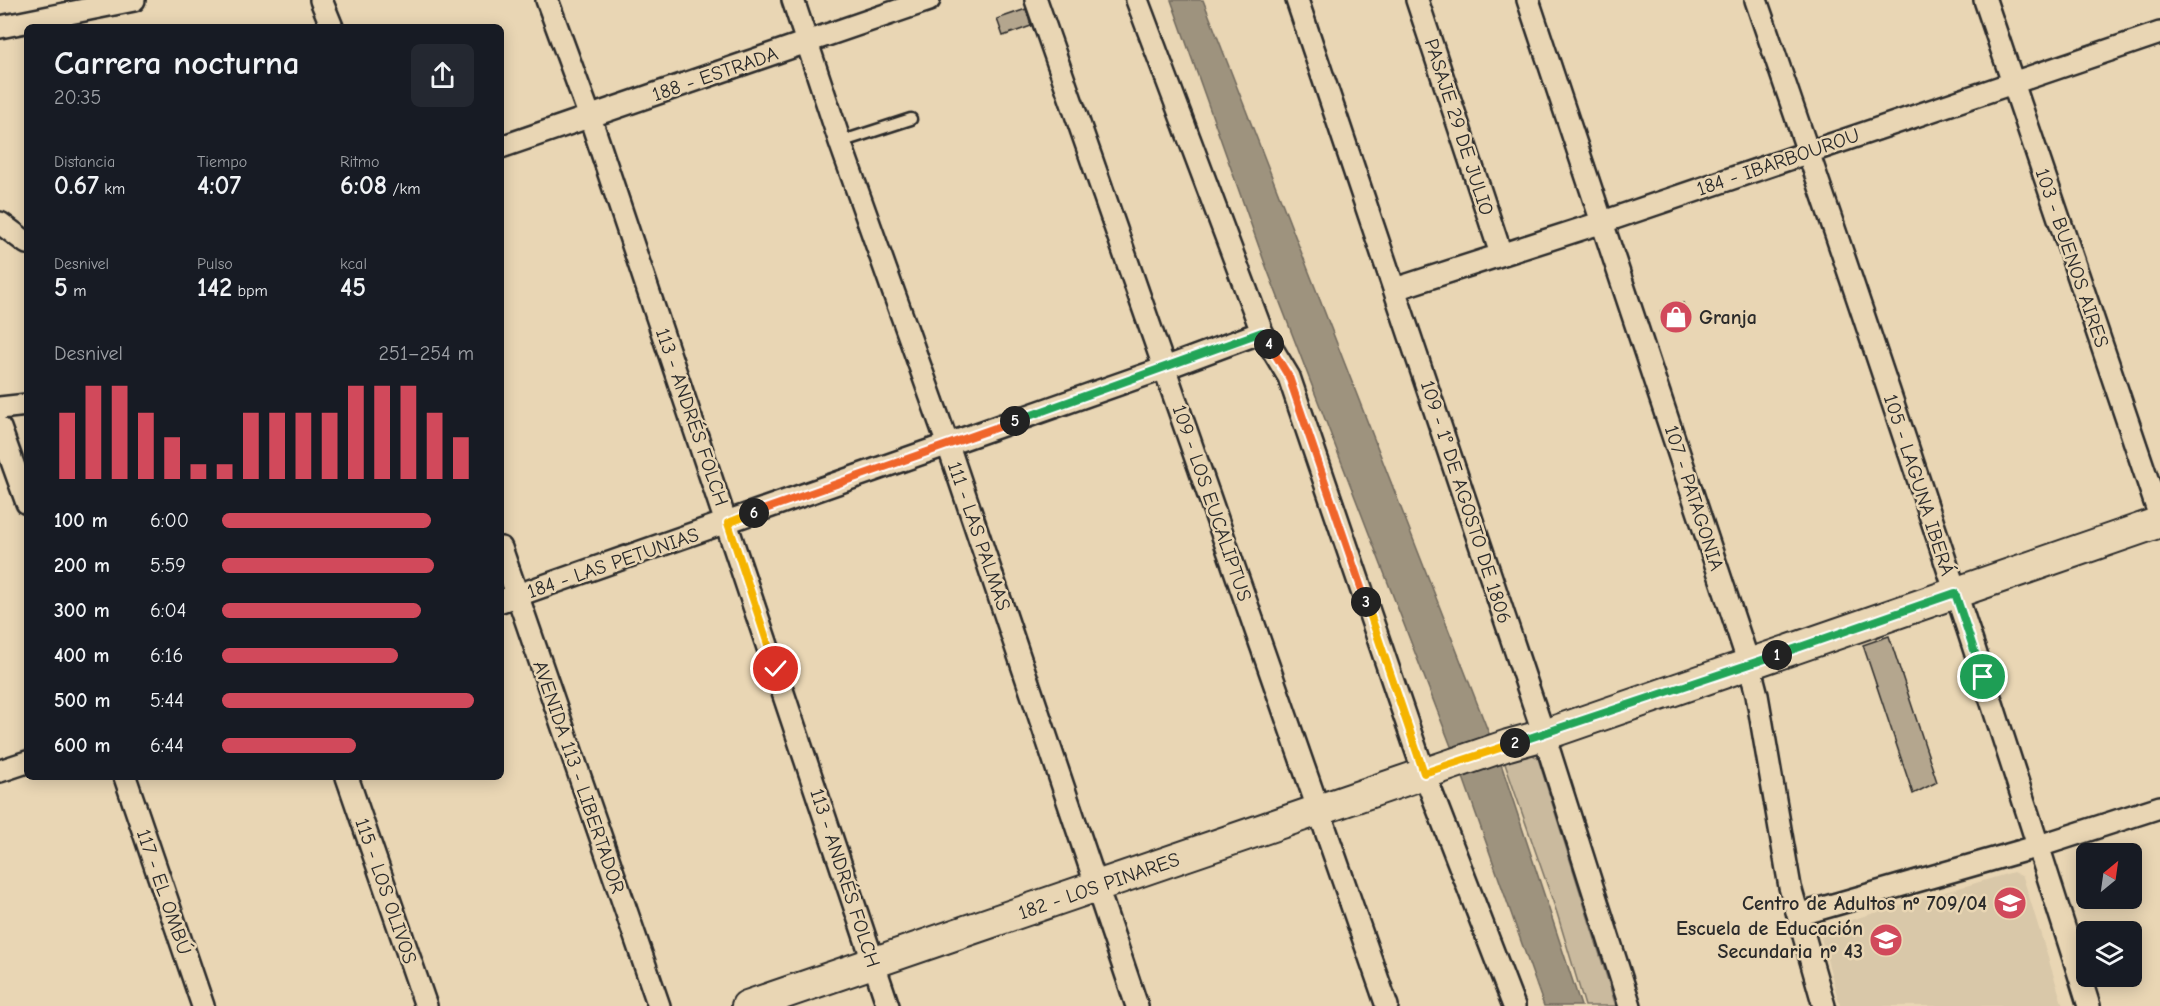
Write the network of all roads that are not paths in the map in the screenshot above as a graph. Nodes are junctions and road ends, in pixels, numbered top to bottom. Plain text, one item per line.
1 (134, 0) edge
2 (321, 0) edge
3 (547, 0) edge
4 (793, 0) edge
5 (929, 0) edge
6 (1036, 0) edge
7 (1137, 0) edge
8 (1297, 0) edge
9 (1417, 0) edge
10 (1528, 0) edge
11 (1756, 0) edge
12 (1985, 0) edge
13 (331, 24) edge
14 (0, 27) edge
15 (2160, 33) edge
16 (806, 42) junction
17 (2012, 81) junction
18 (590, 117) junction
19 (910, 119) dead end
20 (840, 142) junction
21 (504, 146) edge
22 (1808, 152) junction
23 (0, 222) edge
24 (1603, 222) junction
25 (24, 241) edge
26 (1501, 254) junction
27 (1395, 289) junction
28 (1262, 332) junction
29 (1165, 368) junction
30 (24, 405) edge
31 (0, 408) edge
32 (0, 428) edge
33 (948, 445) junction
34 (24, 495) edge
35 (2160, 517) edge
36 (2160, 522) edge
37 (728, 523) junction
38 (504, 567) edge
39 (1955, 593) junction
40 (509, 599) edge
41 (1749, 664) junction
42 (1544, 735) junction
43 (24, 763) edge
44 (1437, 769) junction
45 (0, 771) edge
46 (126, 780) edge
47 (348, 780) edge
48 (2160, 807) edge
49 (1320, 811) junction
50 (2038, 846) junction
51 (1096, 886) junction
52 (1798, 915) junction
53 (873, 962) junction
54 (203, 1006) edge
55 (426, 1006) edge
56 (659, 1006) edge
57 (747, 1006) edge
58 (888, 1006) edge
59 (1137, 1006) edge
60 (1387, 1006) edge
61 (1514, 1006) edge
62 (1630, 1006) edge
63 (1824, 1006) edge
64 (2089, 1006) edge

1 - 14 street
2 - 13 street
3 - 18 street, 113 - ANDRÉS FOLCH
4 - 16 street, 111 - LAS PALMAS
5 - 16 street, 188 - ESTRADA
6 - 29 street, 109 - LOS EUCALIPTUS
7 - 28 street
8 - 27 street, 109 - 1° DE AGOSTO DE 1806
9 - 26 street, PASAJE 29 DE JULIO
10 - 24 street, 107 - PATAGONIA
11 - 22 street, 105 - LAGUNA IBERÁ
12 - 17 street, 103 - BUENOS AIRES
15 - 17 street, 184 - IBARBOUROU
16 - 18 street, 188 - ESTRADA
16 - 20 street, 111 - LAS PALMAS
17 - 22 street, 184 - IBARBOUROU
17 - 35 street, 103 - BUENOS AIRES
18 - 21 street, 188 - ESTRADA
18 - 37 street, 113 - ANDRÉS FOLCH
19 - 20 lane
20 - 33 street, 111 - LAS PALMAS
22 - 24 street, 184 - IBARBOUROU
22 - 39 street, 105 - LAGUNA IBERÁ
23 - 25 street
24 - 26 street, 184 - IBARBOUROU
24 - 41 street, 107 - PATAGONIA
26 - 27 street, 184 - IBARBOUROU
27 - 42 street, 109 - 1° DE AGOSTO DE 1806
28 - 29 street, 184 - LAS PETUNIAS
28 - 44 street
29 - 33 street, 184 - LAS PETUNIAS
29 - 49 street, 109 - LOS EUCALIPTUS
30 - 31 street
32 - 34 street
33 - 37 street, 184 - LAS PETUNIAS
33 - 51 street, 111 - LAS PALMAS
36 - 39 street, 182 - LOS PINARES
37 - 40 street, 184 - LAS PETUNIAS
37 - 53 street, 113 - ANDRÉS FOLCH
38 - 40 street, AVENIDA 113 - LIBERTADOR
39 - 41 street, 182 - LOS PINARES
39 - 50 street, 105 - LAGUNA IBERÁ
40 - 56 street, AVENIDA 113 - LIBERTADOR
41 - 42 street, 182 - LOS PINARES
41 - 52 street, 107 - PATAGONIA
42 - 44 street, 182 - LOS PINARES
42 - 62 street, 109 - 1° DE AGOSTO DE 1806
43 - 45 street
44 - 49 street, 182 - LOS PINARES
44 - 61 street
46 - 54 street, 117 - EL OMBÚ
47 - 55 street, 115 - LOS OLIVOS
48 - 50 street
49 - 51 street, 182 - LOS PINARES
49 - 60 street, 109 - LOS EUCALIPTUS
50 - 52 street
50 - 64 street, 105 - LAGUNA IBERÁ
51 - 53 street, 182 - LOS PINARES
51 - 59 street, 111 - LAS PALMAS
52 - 63 street, 107 - PATAGONIA
53 - 57 street, 182 - LOS PINARES
53 - 58 street, 113 - ANDRÉS FOLCH

